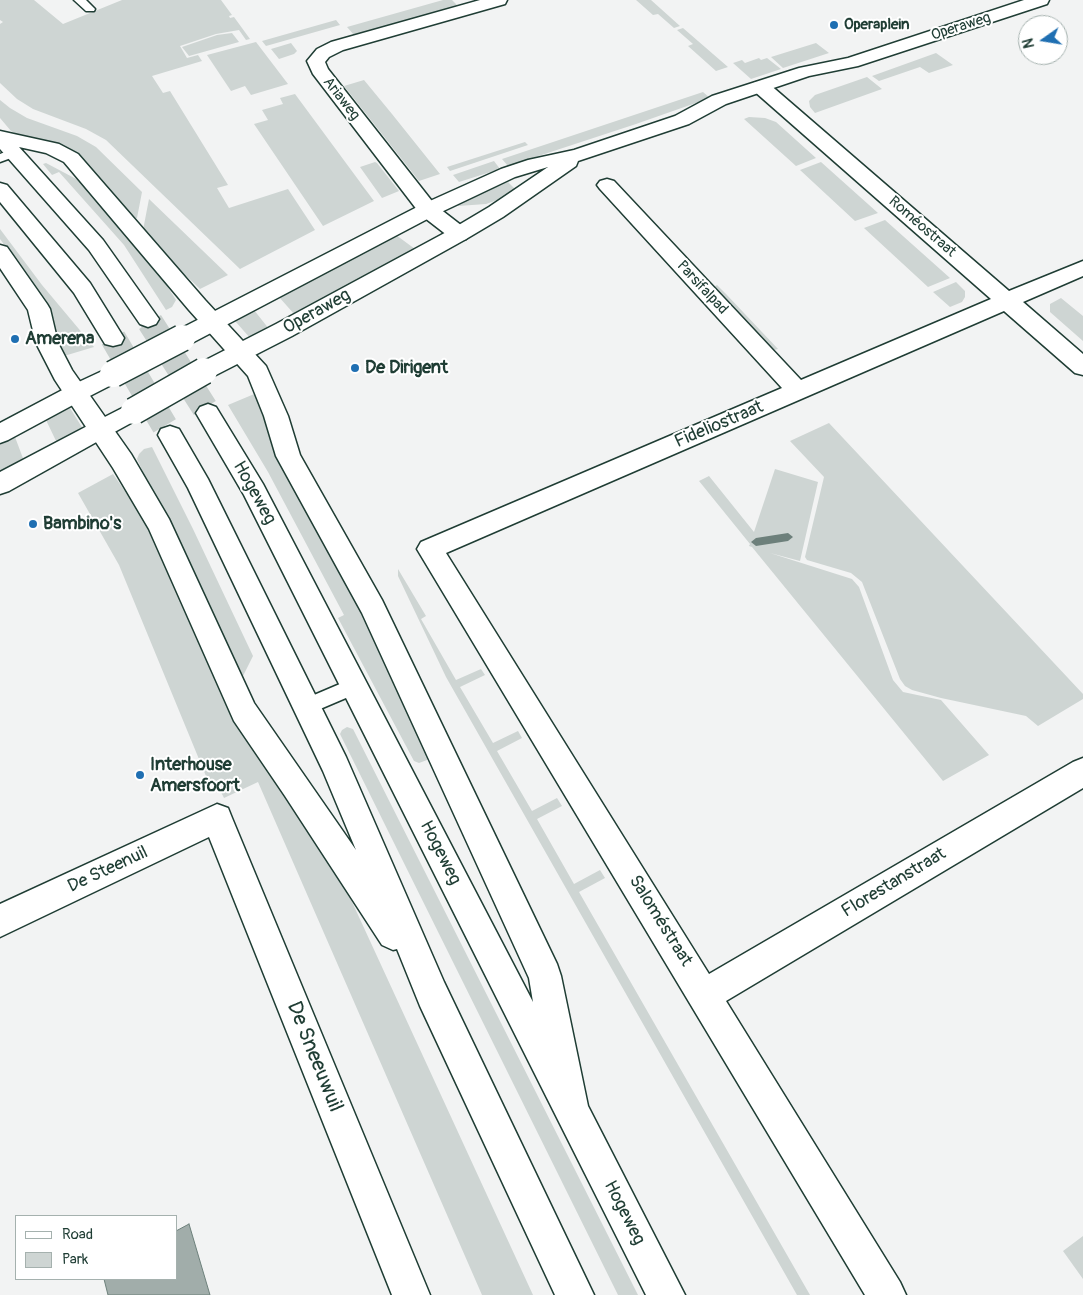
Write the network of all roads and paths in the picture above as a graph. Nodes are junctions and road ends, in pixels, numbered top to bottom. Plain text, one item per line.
1 (79, 0) edge
2 (499, 0) edge
3 (1041, 0) edge
4 (90, 9) dead end
5 (767, 93) junction
6 (0, 137) edge
7 (7, 155) edge
8 (578, 155) junction
9 (607, 185) dead end
10 (0, 189) edge
11 (428, 210) junction
12 (459, 234) junction
13 (0, 252) edge
14 (1083, 268) edge
15 (1007, 300) junction
16 (148, 319) tunnel mouth
17 (213, 322) junction
18 (113, 338) tunnel mouth
19 (241, 352) junction
20 (1083, 367) edge
21 (798, 391) junction
22 (76, 393) junction
23 (208, 413) tunnel mouth
24 (100, 429) junction
25 (0, 434) edge
26 (170, 434) tunnel mouth
27 (0, 484) edge
28 (430, 549) joint
29 (354, 686) junction
30 (306, 707) junction
31 (1083, 772) edge
32 (217, 818) joint
33 (0, 921) edge
34 (432, 994) junction
35 (705, 995) junction
36 (571, 1110) junction
37 (411, 1295) edge
38 (575, 1295) edge
39 (666, 1295) edge
40 (887, 1295) edge

1 - 4 lane
2 - 11 street, Ariaweg
3 - 5 street, Operaweg
5 - 8 street, Operaweg
5 - 15 street, Roméostraat
6 - 7 street
6 - 17 street
7 - 16 street
8 - 11 street, Operaweg
8 - 12 street, Operaweg
9 - 21 street, Parsifalpad
10 - 18 street
11 - 12 street, Ariaweg
11 - 17 street, Operaweg
12 - 19 street, Operaweg
13 - 22 street
14 - 15 street, Fideliostraat
15 - 20 street, Roméostraat
15 - 21 street, Fideliostraat
17 - 19 street
17 - 22 street, Operaweg, bridge
19 - 24 street, Operaweg, bridge
19 - 36 street
21 - 28 street, Fideliostraat
22 - 24 street
22 - 25 street, Operaweg
23 - 29 street, Hogeweg
24 - 27 street, Operaweg
24 - 34 street
26 - 30 street
28 - 35 street, Saloméstraat
29 - 30 lane
29 - 36 street, Hogeweg
30 - 34 street
31 - 35 street, Florestanstraat
32 - 33 street, De Steenuil
32 - 37 street, De Sneeuwuil
34 - 38 street
35 - 40 street, Saloméstraat
36 - 39 street, Hogeweg

